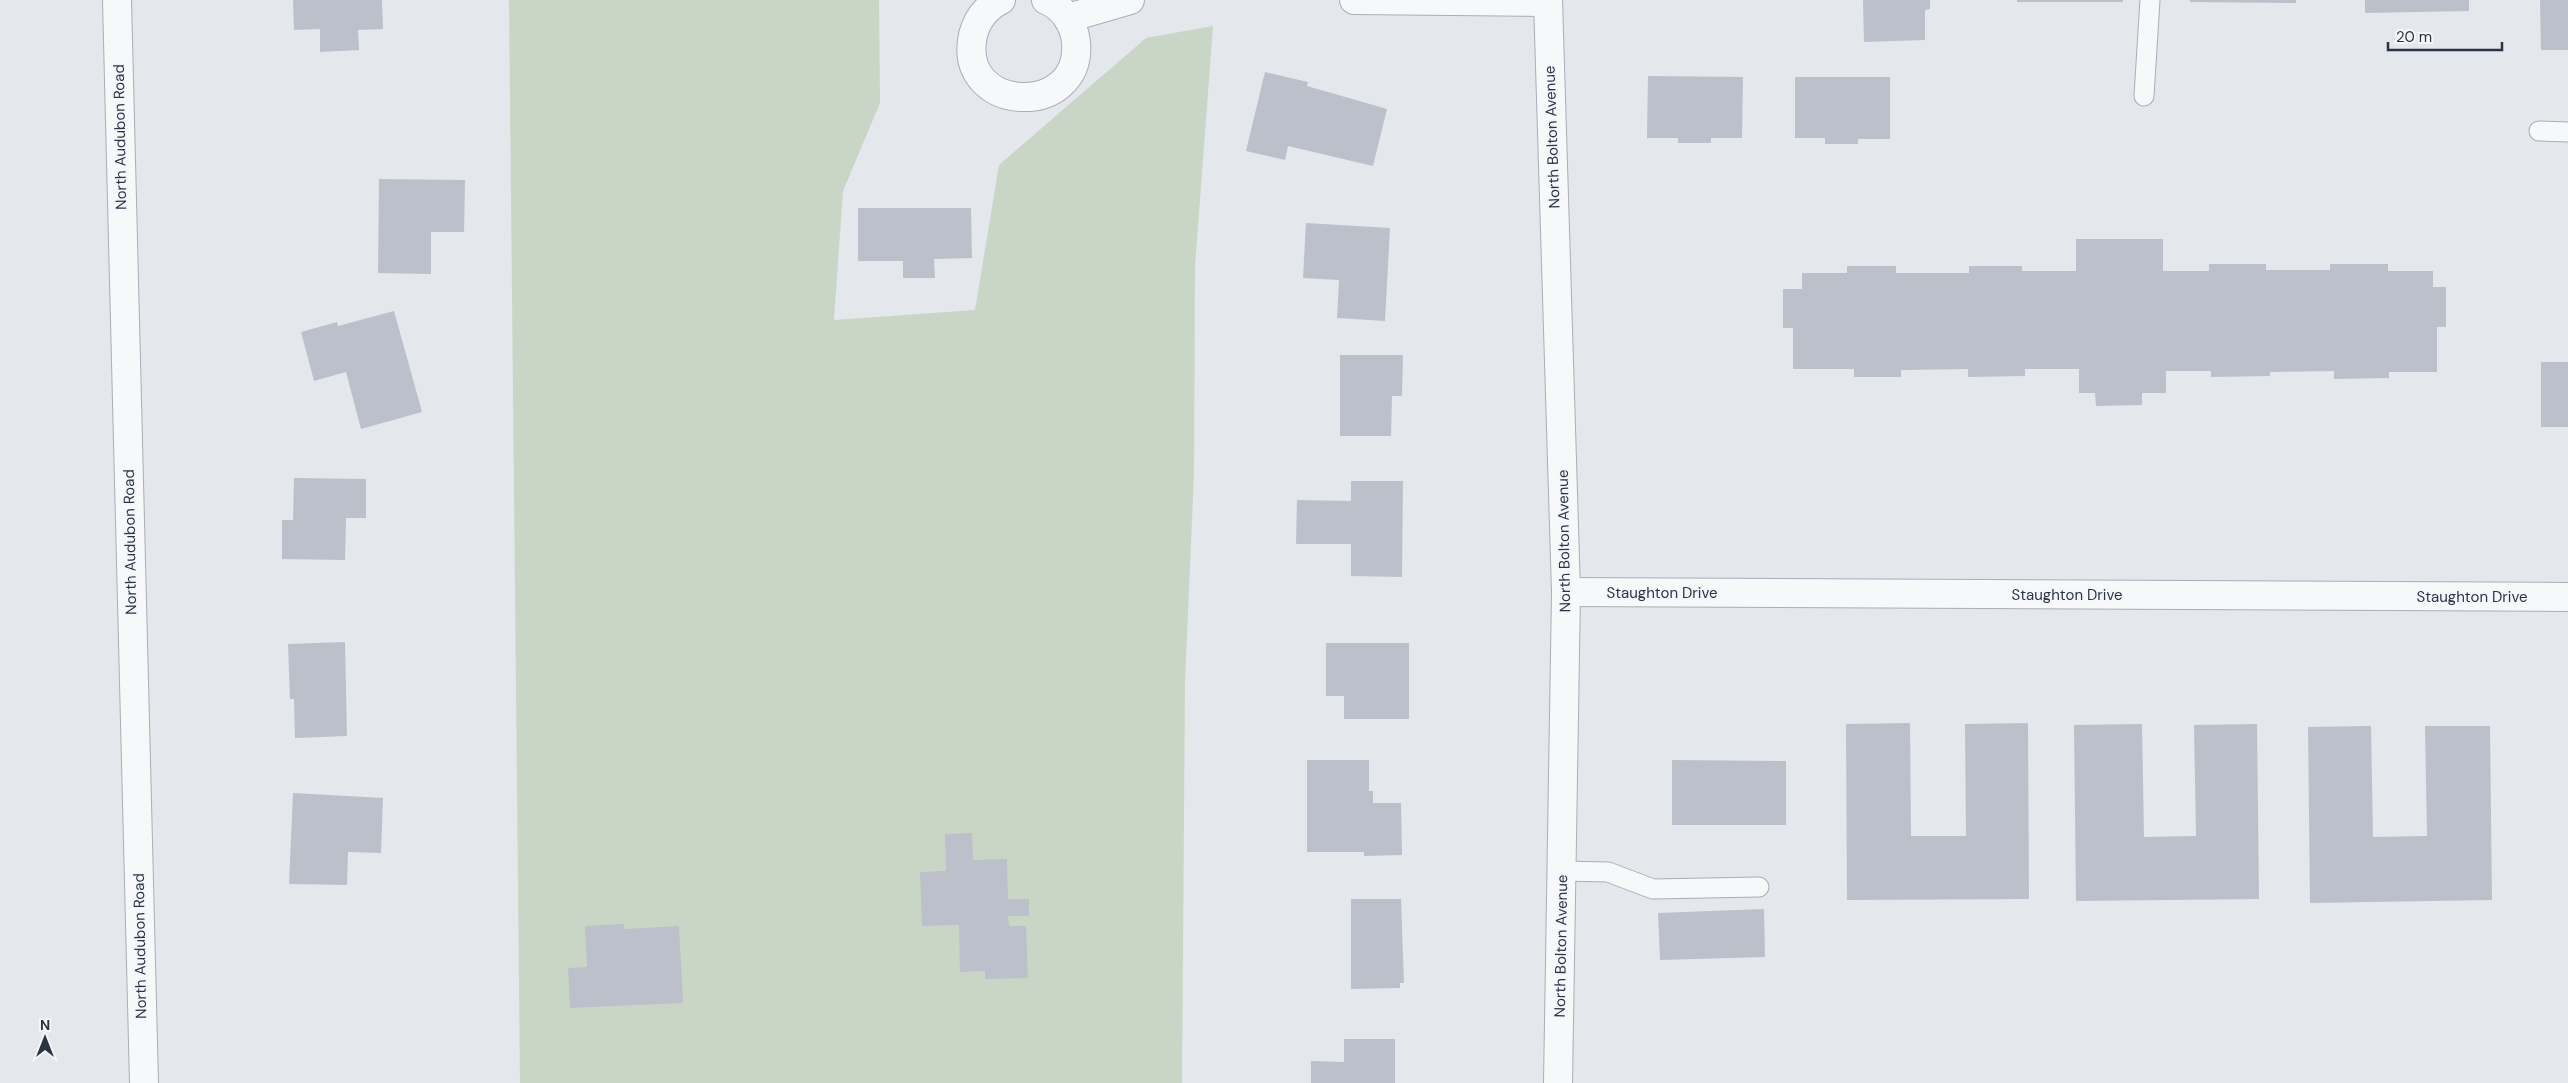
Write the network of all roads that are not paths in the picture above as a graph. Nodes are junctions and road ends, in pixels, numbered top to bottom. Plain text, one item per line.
1 (117, 0) edge
2 (1001, 0) edge
3 (1046, 0) edge
4 (1130, 0) edge
5 (1354, 0) edge
6 (2150, 0) edge
7 (1548, 1) edge
8 (1068, 18) junction
9 (2144, 96) dead end
10 (2539, 131) dead end
11 (2568, 132) edge
12 (1566, 592) junction
13 (2568, 597) edge
14 (1562, 871) junction
15 (1758, 887) dead end
16 (144, 1083) edge
17 (1558, 1083) edge

1 - 16 street, North Audubon Road
2 - 8 street
3 - 8 street
4 - 8 street
5 - 7 street
6 - 9 lane
7 - 12 street, North Bolton Avenue
10 - 11 lane
12 - 13 street, Staughton Drive
12 - 14 street, North Bolton Avenue
14 - 15 lane
14 - 17 street, North Bolton Avenue

